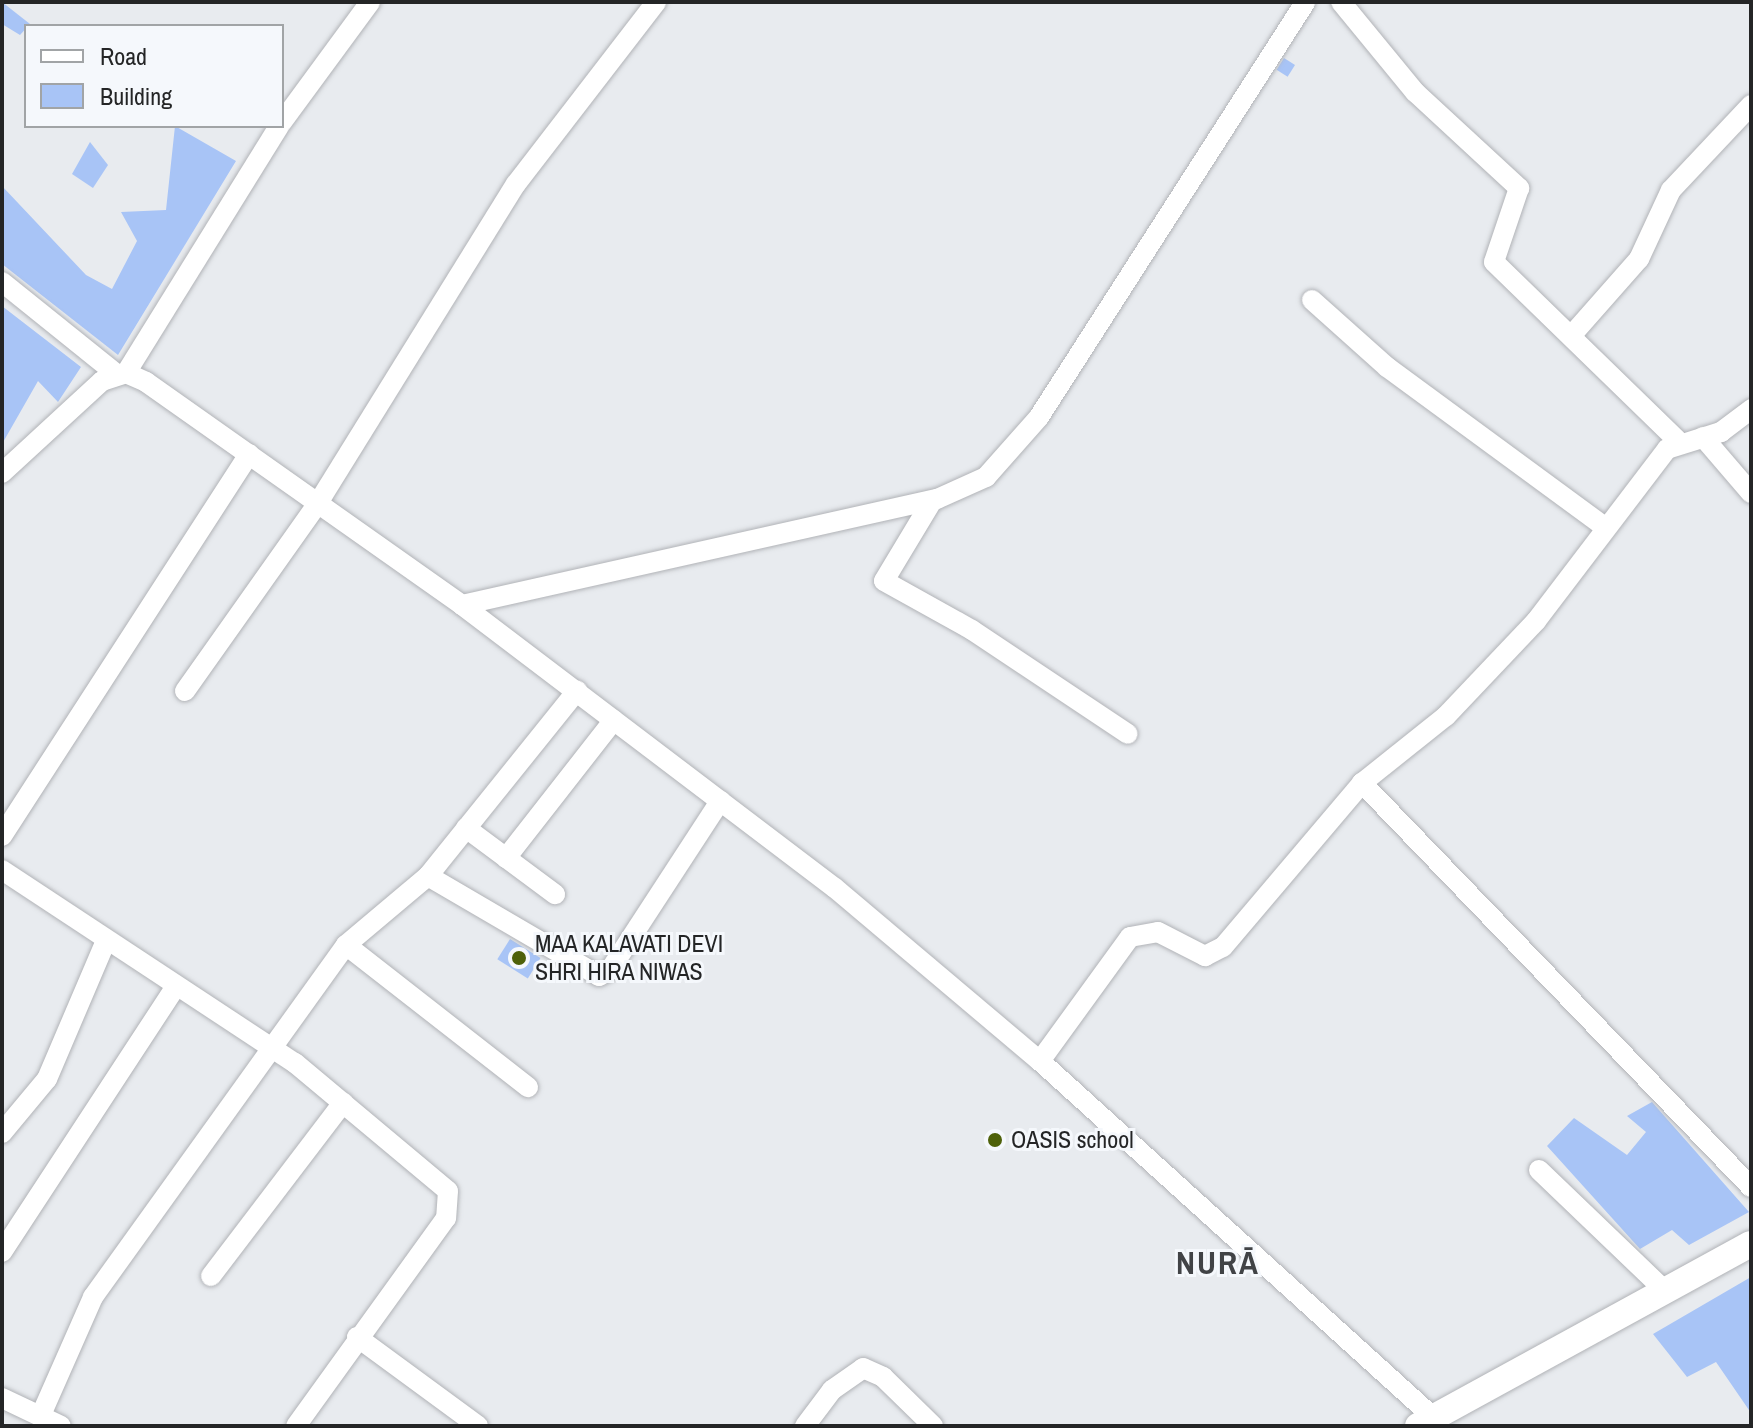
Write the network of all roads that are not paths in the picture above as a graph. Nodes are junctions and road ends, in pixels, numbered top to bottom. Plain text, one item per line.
1 (370, 2) edge
2 (656, 2) edge
3 (1305, 2) edge
4 (1341, 2) edge
5 (1751, 105) edge
6 (284, 120) edge
7 (278, 128) edge
8 (2, 282) edge
9 (1312, 300) dead end
10 (1571, 336) junction
11 (121, 373) junction
12 (1751, 409) edge
13 (1703, 437) junction
14 (1677, 440) junction
15 (249, 454) junction
16 (2, 473) edge
17 (1751, 493) edge
18 (932, 501) junction
19 (318, 503) junction
20 (1605, 527) junction
21 (462, 605) junction
22 (185, 691) dead end
23 (577, 691) junction
24 (614, 720) junction
25 (1128, 734) dead end
26 (1362, 783) junction
27 (720, 801) junction
28 (466, 828) junction
29 (2, 836) edge
30 (506, 858) junction
31 (2, 870) edge
32 (428, 876) junction
33 (555, 894) dead end
34 (106, 941) junction
35 (346, 945) junction
36 (176, 986) junction
37 (273, 1048) junction
38 (1040, 1061) junction
39 (528, 1087) dead end
40 (343, 1103) junction
41 (2, 1133) edge
42 (1539, 1170) dead end
43 (1751, 1187) edge
44 (1751, 1244) edge
45 (2, 1252) edge
46 (211, 1276) dead end
47 (1665, 1291) junction
48 (357, 1337) junction
49 (2, 1398) edge
50 (41, 1415) junction
51 (1426, 1422) edge
52 (61, 1426) edge
53 (296, 1426) edge
54 (478, 1426) edge
55 (805, 1426) edge
56 (933, 1426) edge

1 - 6 street
2 - 19 street
3 - 18 street
4 - 10 street
5 - 10 street
7 - 11 street
8 - 11 street
9 - 20 street
10 - 14 street
11 - 15 street
11 - 16 street
12 - 13 street
13 - 14 street
13 - 17 street
14 - 20 street
15 - 19 street
15 - 29 street
18 - 21 street
18 - 25 street
19 - 21 street
19 - 22 street
20 - 26 street
21 - 23 street
23 - 24 street
23 - 28 street
24 - 27 street
24 - 30 street
26 - 38 street
26 - 43 street
27 - 32 street
27 - 38 street
28 - 30 street
28 - 32 street
30 - 33 street
31 - 34 street
32 - 35 street
34 - 36 street
34 - 41 street
35 - 37 street
35 - 39 street
36 - 37 street
36 - 45 street
37 - 40 street
37 - 50 street
38 - 51 street
40 - 46 street
40 - 48 street
42 - 47 street
44 - 47 main road
47 - 51 main road
48 - 53 street
48 - 54 street
49 - 50 street
50 - 52 street
55 - 56 street

